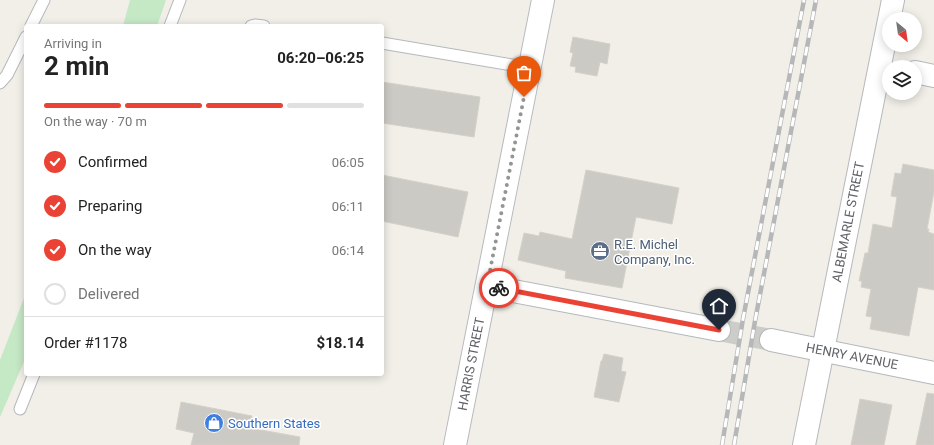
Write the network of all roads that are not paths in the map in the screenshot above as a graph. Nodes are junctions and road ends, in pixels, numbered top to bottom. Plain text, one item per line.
1 (44, 0) edge
2 (180, 0) edge
3 (543, 0) edge
4 (893, 0) edge
5 (32, 24) edge
6 (171, 24) edge
7 (24, 41) edge
8 (384, 44) edge
9 (885, 60) edge
10 (530, 68) junction
11 (922, 73) edge
12 (882, 76) edge
13 (934, 76) edge
14 (0, 83) edge
15 (487, 286) junction
16 (719, 330) tunnel mouth
17 (771, 340) tunnel mouth
18 (822, 350) junction
19 (934, 373) edge
20 (33, 376) edge
21 (20, 409) dead end
22 (455, 445) edge
23 (804, 445) edge

1 - 5 lane
2 - 6 lane
3 - 10 street, HARRIS STREET
4 - 9 street, ALBEMARLE STREET
7 - 14 lane
8 - 10 lane
10 - 15 street, HARRIS STREET
11 - 13 street
12 - 18 street, ALBEMARLE STREET
15 - 16 street
15 - 22 street, HARRIS STREET
17 - 18 street, HENRY AVENUE
18 - 19 street, HENRY AVENUE
18 - 23 street, ALBEMARLE STREET
20 - 21 lane

